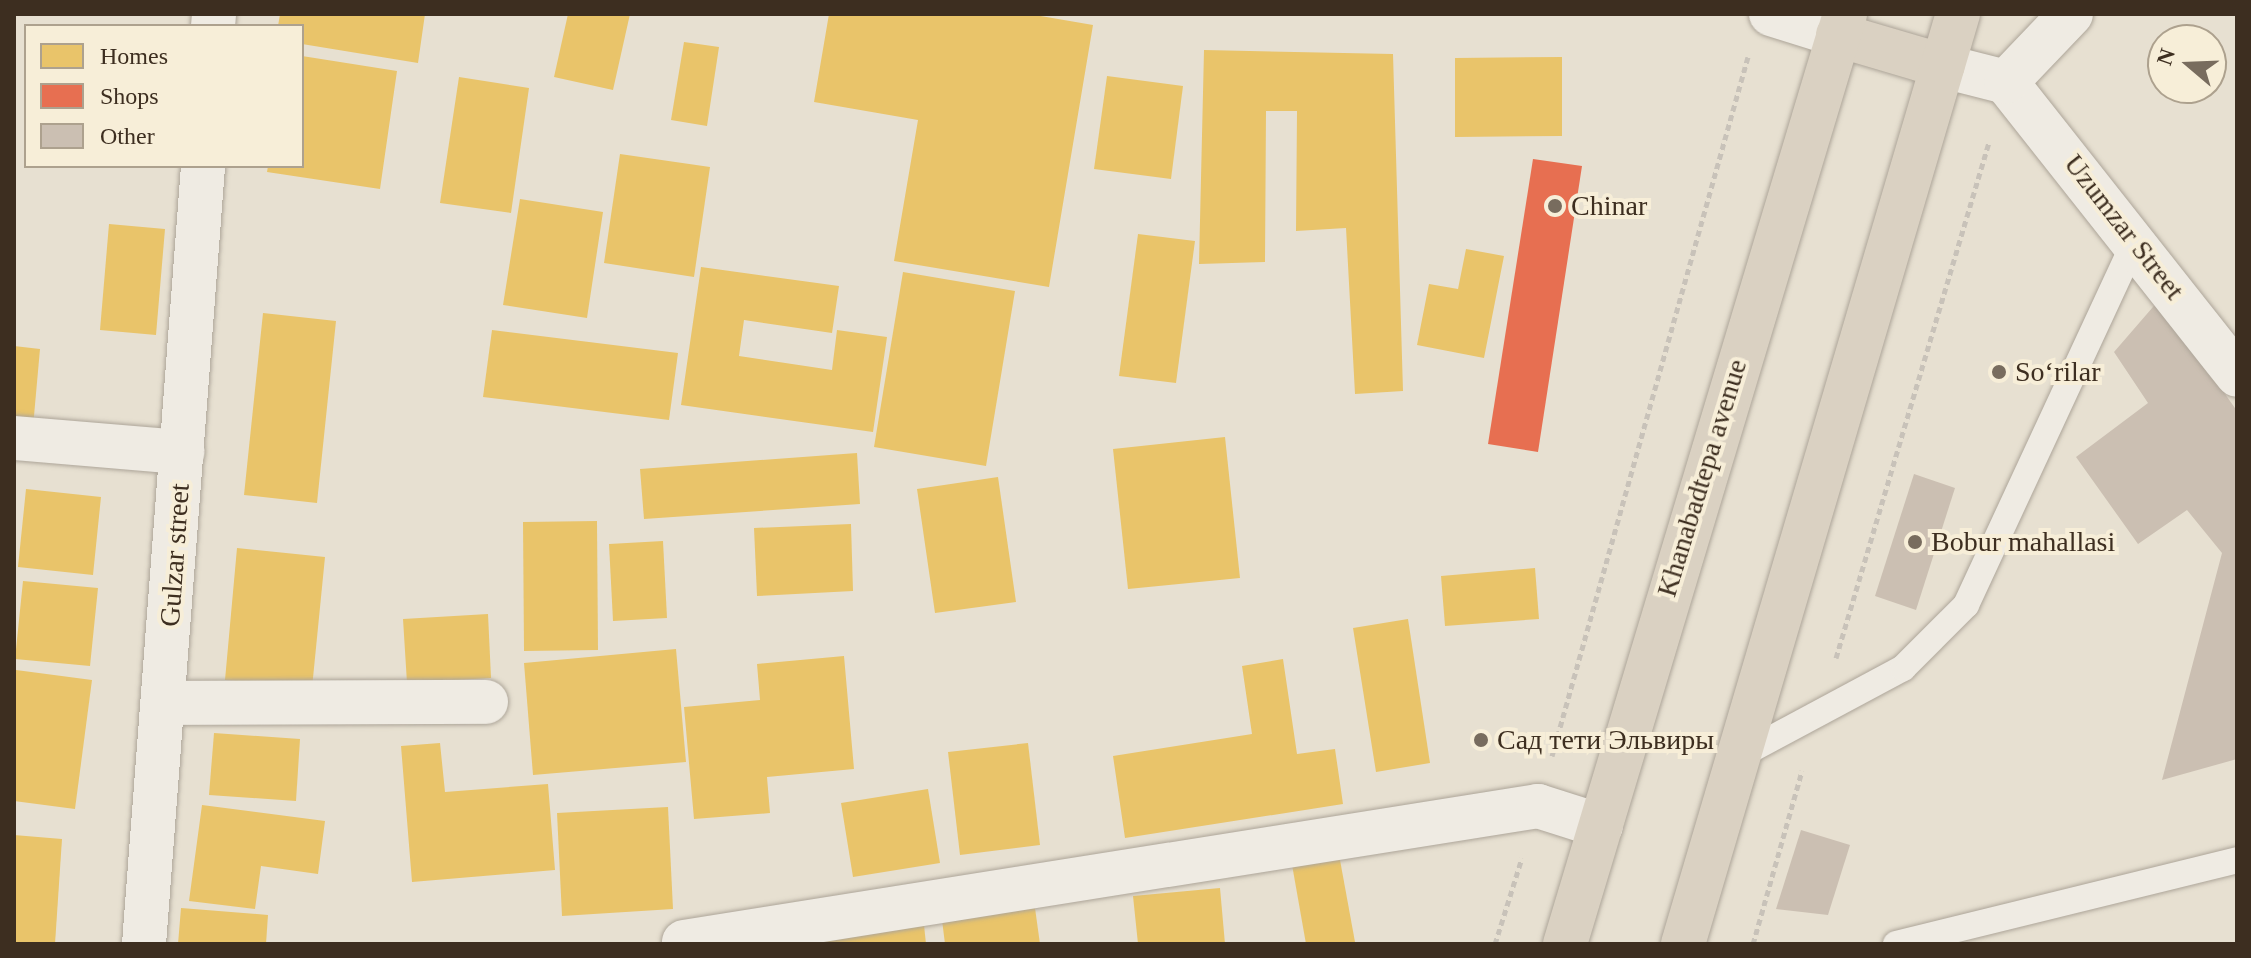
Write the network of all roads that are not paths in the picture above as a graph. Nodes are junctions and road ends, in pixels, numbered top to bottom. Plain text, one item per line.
1 (1958, 14) edge
2 (2071, 14) edge
3 (1842, 24) edge
4 (1761, 29) edge
5 (1943, 66) junction
6 (2006, 82) junction
7 (203, 168) edge
8 (2136, 238) junction
9 (2237, 375) edge
10 (14, 438) edge
11 (182, 452) junction
12 (486, 702) dead end
13 (165, 703) junction
14 (1739, 756) junction
15 (1601, 826) junction
16 (2237, 860) edge
17 (684, 942) dead end
18 (144, 944) edge
19 (1565, 944) edge
20 (1683, 944) edge
21 (1896, 944) edge

1 - 5 highway
2 - 6 street
3 - 4 street
3 - 5 highway
3 - 15 highway, Khanabadtepa avenue
5 - 6 street
5 - 14 highway
6 - 8 street, Uzumzar Street
7 - 11 street, Gulzar street
8 - 9 street, Uzumzar Street
8 - 14 lane
10 - 11 street
11 - 13 street, Gulzar street
12 - 13 street
13 - 18 street, Gulzar street
14 - 20 highway
15 - 17 street
15 - 19 highway, Khanabadtepa avenue
16 - 21 lane

